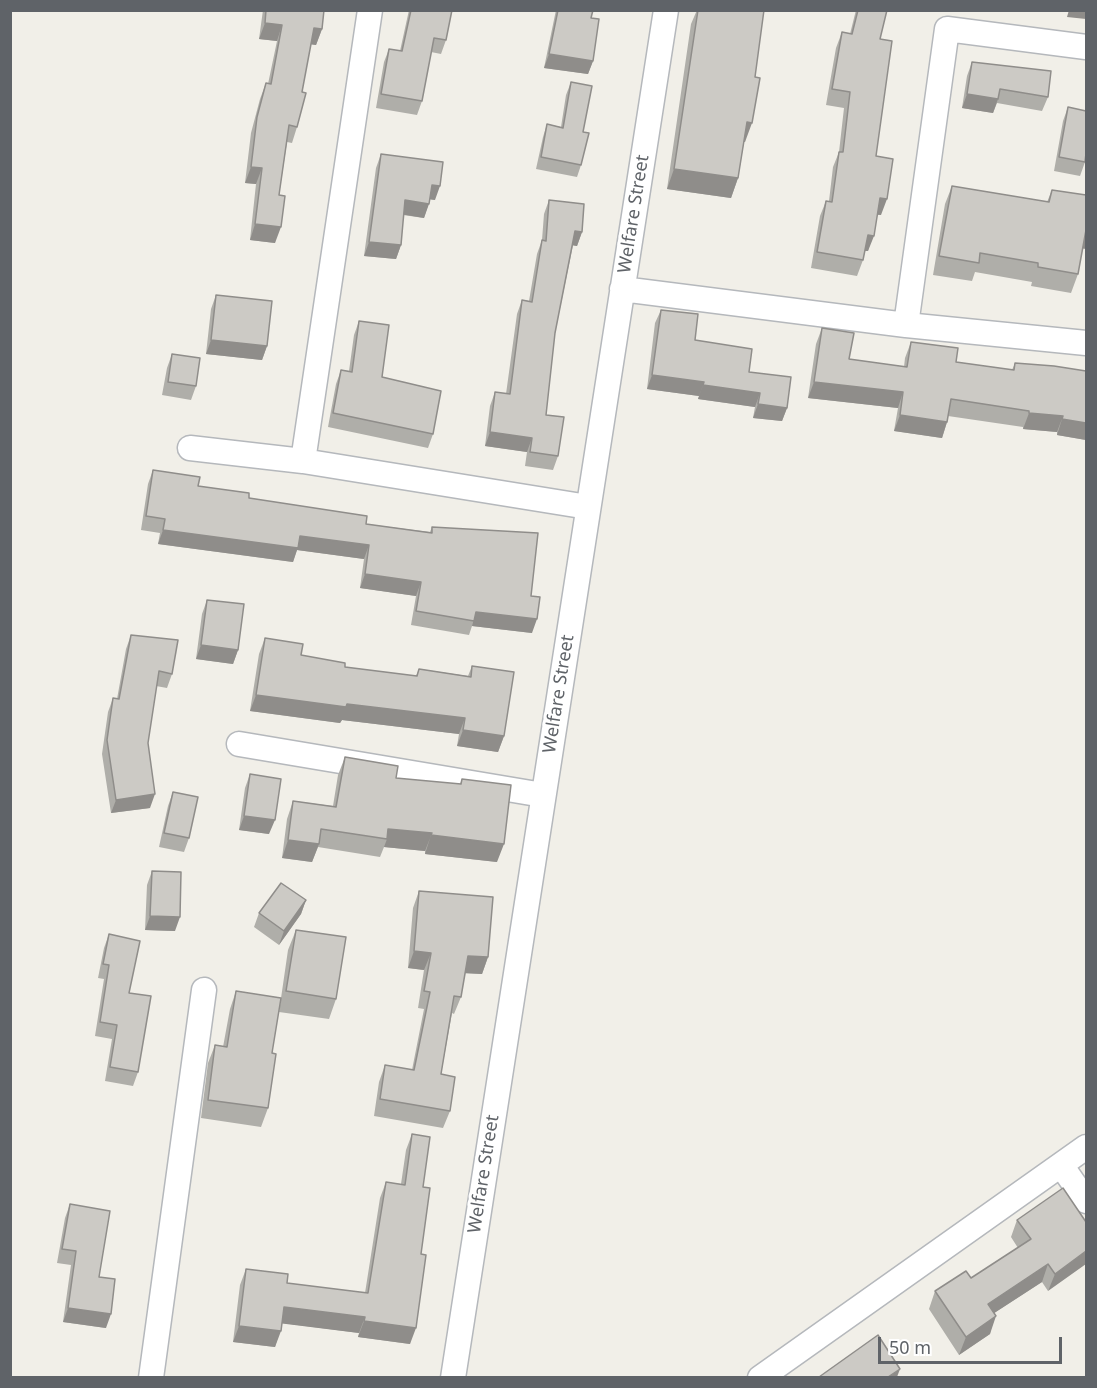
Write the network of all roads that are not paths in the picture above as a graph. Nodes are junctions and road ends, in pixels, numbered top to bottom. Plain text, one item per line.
1 (369, 10) edge
2 (666, 10) edge
3 (1086, 47) edge
4 (622, 289) junction
5 (906, 325) junction
6 (1086, 343) edge
7 (190, 448) dead end
8 (303, 461) junction
9 (588, 507) junction
10 (239, 744) dead end
11 (543, 795) junction
12 (204, 990) dead end
13 (1086, 1147) edge
14 (1061, 1165) junction
15 (1086, 1201) edge
16 (151, 1377) edge
17 (453, 1377) edge
18 (760, 1377) edge

1 - 8 street
2 - 4 street, Welfare Street
3 - 5 street
4 - 5 street
4 - 9 street, Welfare Street
5 - 6 street
7 - 8 street
8 - 9 street
9 - 11 street, Welfare Street
10 - 11 street
11 - 17 street, Welfare Street
12 - 16 street
13 - 14 street
14 - 15 street
14 - 18 street

